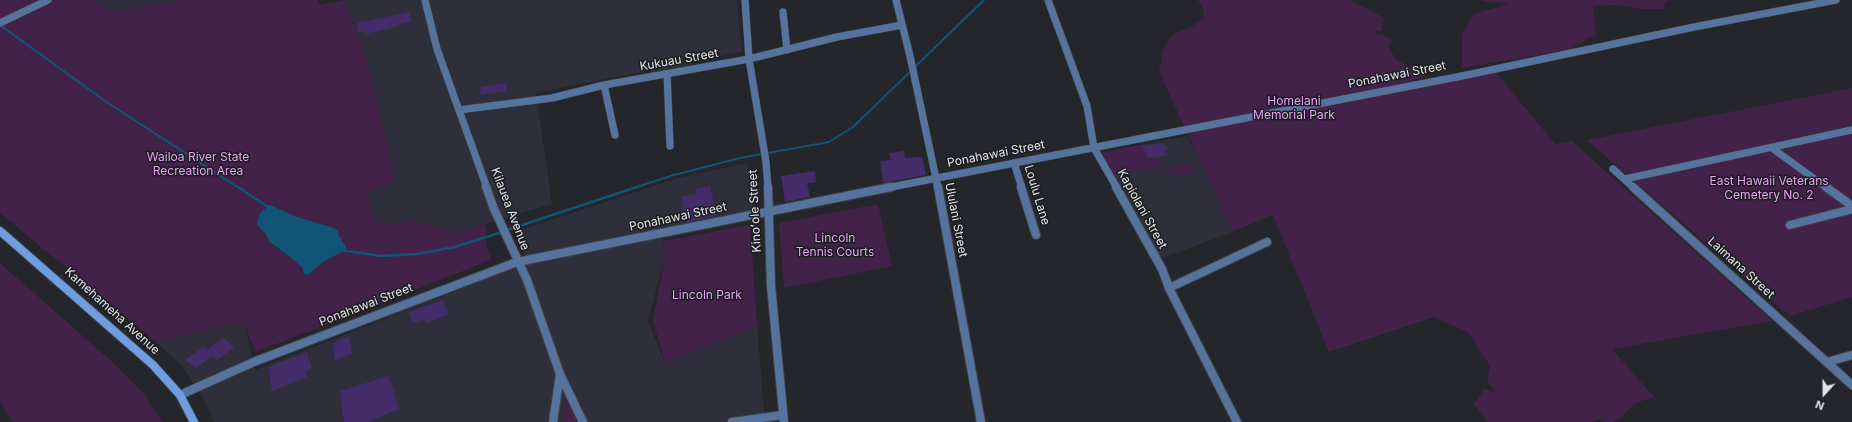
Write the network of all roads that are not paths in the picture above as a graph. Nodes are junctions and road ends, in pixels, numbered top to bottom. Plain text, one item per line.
1 (48, 0) edge
2 (426, 0) edge
3 (745, 0) edge
4 (896, 0) edge
5 (1048, 0) edge
6 (1836, 0) edge
7 (783, 12) dead end
8 (0, 23) edge
9 (902, 25) junction
10 (787, 50) junction
11 (748, 59) junction
12 (667, 74) junction
13 (604, 85) junction
14 (459, 110) junction
15 (1852, 130) edge
16 (615, 135) dead end
17 (670, 146) dead end
18 (1094, 148) junction
19 (1772, 148) junction
20 (1014, 163) junction
21 (1613, 169) dead end
22 (935, 179) junction
23 (1625, 179) junction
24 (1852, 207) edge
25 (770, 211) junction
26 (1790, 225) dead end
27 (0, 231) edge
28 (1036, 235) dead end
29 (1267, 242) dead end
30 (517, 262) junction
31 (1169, 288) junction
32 (1852, 355) edge
33 (1827, 362) junction
34 (560, 374) junction
35 (1852, 385) edge
36 (180, 395) junction
37 (784, 418) edge
38 (194, 422) edge
39 (553, 422) edge
40 (583, 422) edge
41 (732, 422) edge
42 (981, 422) edge
43 (1237, 422) edge

1 - 8 street
2 - 14 street, Kilauea Avenue
3 - 11 street, Kinoʻole Street
4 - 9 street, Ululani Street
5 - 18 street, Kapiolani Street
6 - 18 street, Ponahawai Street
7 - 10 street
9 - 10 street, Kukuau Street
9 - 22 street, Ululani Street
10 - 11 street, Kukuau Street
11 - 12 street, Kukuau Street
11 - 25 street, Kinoʻole Street
12 - 13 street, Kukuau Street
12 - 17 street
13 - 14 street, Kukuau Street
13 - 16 street
14 - 30 street, Kilauea Avenue
15 - 19 street
18 - 20 street, Ponahawai Street
18 - 31 street, Kapiolani Street
19 - 23 street
19 - 24 street
20 - 22 street, Ponahawai Street
20 - 28 street, Loulu Lane
21 - 23 street, Laimana Street
22 - 25 street, Ponahawai Street
22 - 42 street, Ululani Street
23 - 33 street, Laimana Street
24 - 26 street
25 - 30 street, Ponahawai Street
25 - 37 street, Kinoʻole Street
27 - 36 main road, Kamehameha Avenue
29 - 31 street
30 - 34 street, Kilauea Avenue
30 - 36 street, Ponahawai Street
31 - 43 street, Kapiolani Street
32 - 33 street
33 - 35 street, Laimana Street
34 - 39 street
34 - 40 street, Kilauea Avenue
36 - 38 main road, Kamehameha Avenue
37 - 41 street

